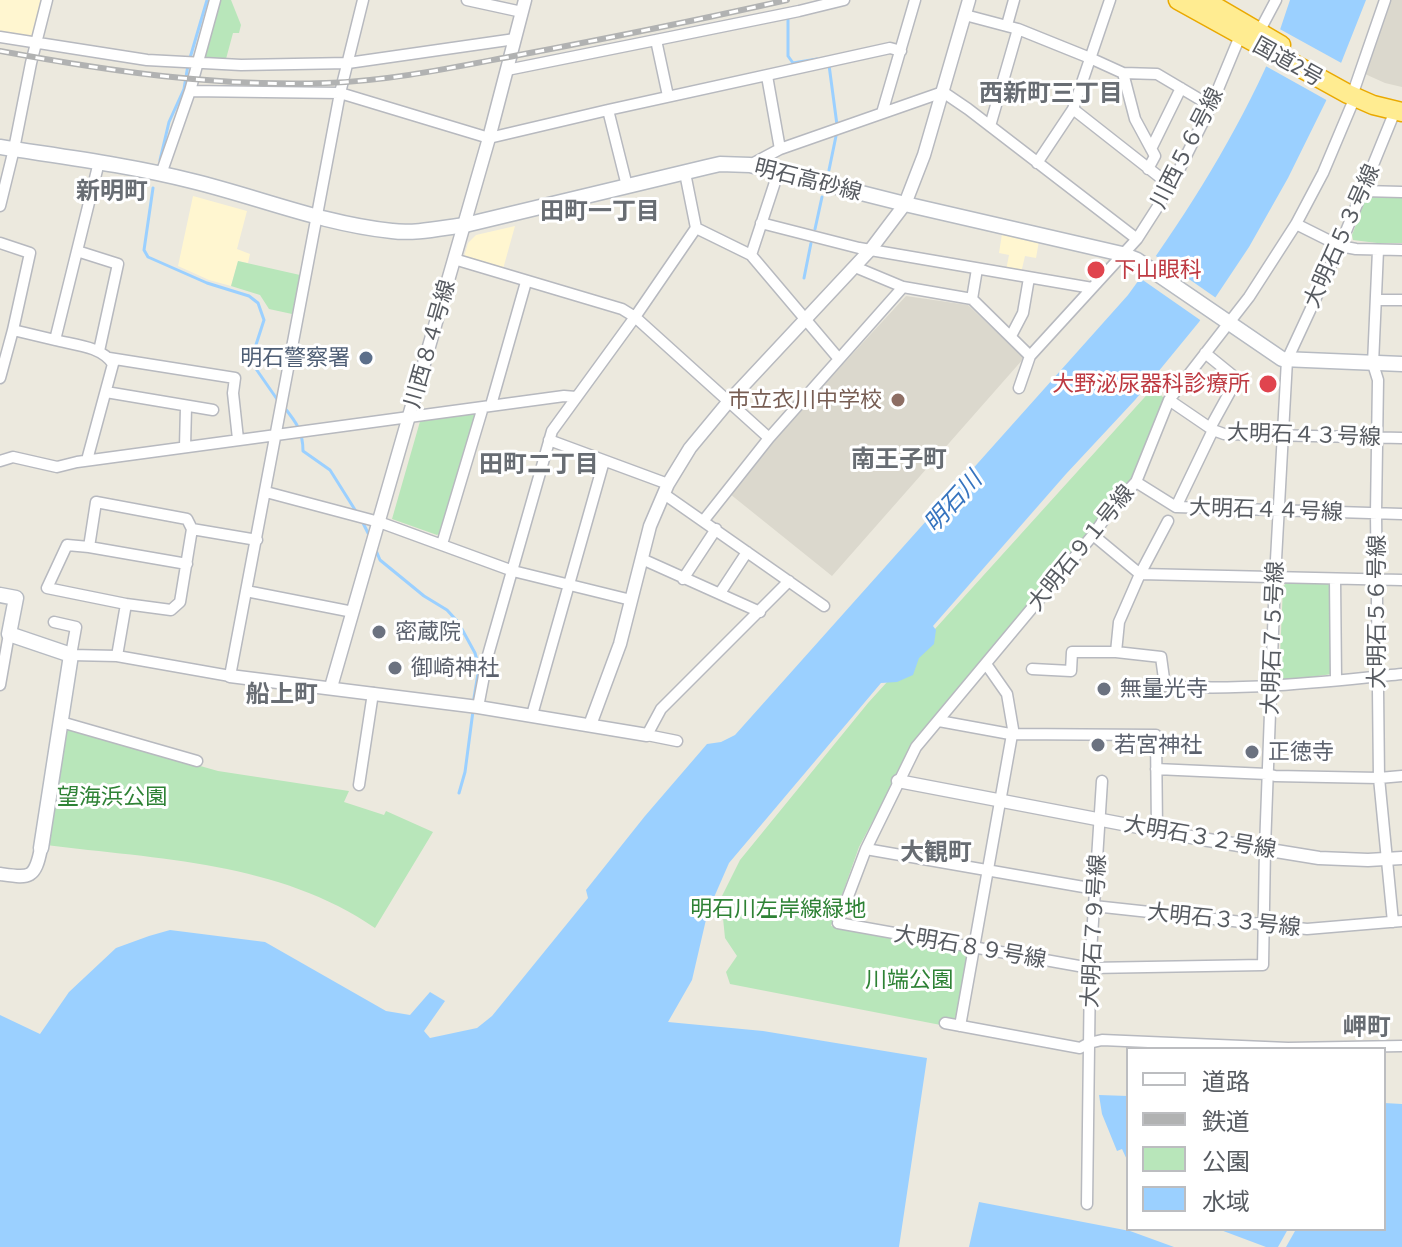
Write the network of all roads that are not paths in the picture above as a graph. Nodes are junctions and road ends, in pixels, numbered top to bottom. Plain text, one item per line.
1 (47, 0) edge
2 (215, 0) edge
3 (363, 0) edge
4 (467, 0) edge
5 (844, 0) edge
6 (915, 0) edge
7 (969, 0) edge
8 (1014, 0) edge
9 (1110, 0) edge
10 (1178, 0) edge
11 (1204, 0) edge
12 (1276, 0) edge
13 (1385, 0) edge
14 (524, 6) edge
15 (965, 15) junction
16 (1007, 25) junction
17 (1018, 29) junction
18 (1240, 36) junction
19 (0, 37) edge
20 (1261, 38) junction
21 (515, 39) junction
22 (656, 40) junction
23 (35, 43) junction
24 (901, 51) junction
25 (1090, 58) junction
26 (197, 63) junction
27 (348, 63) junction
28 (507, 70) junction
29 (1123, 73) junction
30 (767, 76) junction
31 (1181, 88) junction
32 (190, 91) junction
33 (1352, 91) junction
34 (943, 92) junction
35 (340, 93) junction
36 (668, 96) junction
37 (1211, 106) junction
38 (1400, 108) edge
39 (1073, 109) junction
40 (608, 110) junction
41 (882, 113) junction
42 (990, 126) junction
43 (489, 138) junction
44 (7, 148) edge
45 (780, 149) junction
46 (1151, 149) junction
47 (99, 162) junction
48 (1037, 163) junction
49 (750, 165) junction
50 (1148, 169) junction
51 (685, 173) junction
52 (778, 173) junction
53 (161, 174) junction
54 (627, 186) junction
55 (1171, 186) junction
56 (1363, 191) junction
57 (1402, 192) edge
58 (905, 204) junction
59 (0, 206) edge
60 (316, 217) junction
61 (761, 223) junction
62 (1296, 224) junction
63 (465, 225) junction
64 (696, 228) junction
65 (1137, 239) junction
66 (0, 243) edge
67 (1340, 246) junction
68 (871, 249) junction
69 (1378, 250) junction
70 (1402, 250) edge
71 (77, 251) junction
72 (751, 255) junction
73 (1130, 257) junction
74 (454, 259) junction
75 (855, 267) junction
76 (977, 269) junction
77 (1029, 278) junction
78 (526, 282) junction
79 (903, 287) junction
80 (1092, 288) junction
81 (972, 299) junction
82 (1377, 300) junction
83 (1402, 300) edge
84 (635, 317) junction
85 (806, 319) junction
86 (1226, 321) junction
87 (13, 330) junction
88 (1011, 336) junction
89 (55, 340) junction
90 (99, 351) junction
91 (1205, 353) junction
92 (1030, 356) junction
93 (109, 358) junction
94 (839, 359) junction
95 (1287, 360) junction
96 (1373, 364) junction
97 (1402, 364) edge
98 (0, 378) edge
99 (1019, 388) dead end
100 (106, 392) junction
101 (576, 397) junction
102 (1169, 400) junction
103 (729, 401) junction
104 (487, 406) junction
105 (186, 407) junction
106 (213, 410) dead end
107 (409, 416) junction
108 (1212, 429) junction
109 (275, 434) junction
110 (1282, 436) junction
111 (1377, 437) junction
112 (769, 438) junction
113 (1402, 438) edge
114 (238, 439) junction
115 (549, 440) junction
116 (185, 447) junction
117 (87, 460) junction
118 (604, 461) junction
119 (1, 462) edge
120 (1136, 482) junction
121 (666, 489) junction
122 (266, 492) junction
123 (1176, 507) junction
124 (1278, 510) junction
125 (1376, 513) junction
126 (1402, 514) edge
127 (704, 520) junction
128 (1168, 521) dead end
129 (377, 528) junction
130 (192, 529) junction
131 (716, 529) junction
132 (1093, 535) junction
133 (257, 540) junction
134 (442, 544) junction
135 (89, 547) junction
136 (747, 552) junction
137 (642, 559) junction
138 (187, 564) junction
139 (513, 571) junction
140 (1140, 574) junction
141 (1275, 578) junction
142 (683, 579) junction
143 (1335, 579) junction
144 (1378, 580) junction
145 (1402, 580) edge
146 (789, 581) junction
147 (569, 585) junction
148 (246, 591) junction
149 (720, 593) junction
150 (0, 595) edge
151 (631, 600) junction
152 (126, 604) junction
153 (824, 606) dead end
154 (353, 612) junction
155 (760, 612) junction
156 (54, 622) dead end
157 (9, 634) junction
158 (1116, 652) junction
159 (71, 655) junction
160 (117, 656) junction
161 (986, 664) junction
162 (1032, 669) dead end
163 (1402, 674) edge
164 (230, 676) junction
165 (1378, 677) junction
166 (1336, 680) junction
167 (0, 685) edge
168 (331, 687) junction
169 (1271, 687) junction
170 (373, 693) junction
171 (478, 707) junction
172 (532, 715) junction
173 (939, 721) junction
174 (61, 722) junction
175 (590, 725) junction
176 (1010, 734) junction
177 (647, 735) junction
178 (677, 741) dead end
179 (197, 761) dead end
180 (1156, 769) junction
181 (1267, 774) junction
182 (1402, 776) edge
183 (1379, 778) junction
184 (898, 781) junction
185 (1102, 781) dead end
186 (359, 785) dead end
187 (999, 801) junction
188 (1099, 820) junction
189 (1157, 830) junction
190 (41, 848) joint
191 (1265, 848) junction
192 (866, 849) junction
193 (1402, 858) edge
194 (1387, 860) junction
195 (987, 870) junction
196 (0, 874) edge
197 (1095, 889) junction
198 (1094, 906) junction
199 (1398, 922) edge
200 (1264, 925) junction
201 (974, 948) junction
202 (1263, 965) joint
203 (1090, 968) junction
204 (945, 1023) dead end
205 (960, 1026) junction
206 (1089, 1043) junction
207 (1402, 1046) edge
208 (1265, 1047) edge
209 (1345, 1047) edge
210 (1087, 1204) dead end

1 - 23 street
2 - 26 street
3 - 27 street
4 - 14 street
5 - 22 street
6 - 24 street
7 - 15 street
8 - 16 street
9 - 25 street
10 - 18 highway, 国道2号
11 - 20 highway, 国道2号
12 - 20 street
13 - 33 street, 大明石９１号線
14 - 21 street, 川西８４号線
15 - 16 street
15 - 34 street
16 - 17 street
17 - 25 street
17 - 42 street
18 - 20 highway, 国道2号
18 - 37 street, 川西５６号線
19 - 23 street
20 - 33 highway, 国道2号
21 - 27 street
21 - 28 street, 川西８４号線
22 - 28 street
22 - 36 street
23 - 26 street
23 - 44 street
24 - 30 street
24 - 41 street
25 - 29 street
25 - 39 street
26 - 27 street
26 - 32 street
27 - 35 street
28 - 43 street, 川西８４号線
29 - 31 street
29 - 46 street
30 - 36 street
30 - 45 street
31 - 37 street
31 - 46 street
32 - 35 street
32 - 53 street
33 - 38 highway, 国道2号
33 - 62 street, 大明石９１号線
34 - 41 street
34 - 42 street
34 - 58 street
35 - 43 street
35 - 60 street
36 - 40 street
37 - 55 street, 川西５６号線
38 - 56 street, 大明石５３号線
39 - 48 street
39 - 50 street
40 - 43 street
40 - 54 street
41 - 45 street
42 - 48 street
43 - 63 street, 川西８４号線
44 - 47 main road, 明石高砂線
44 - 59 street
45 - 49 street
46 - 50 street
47 - 53 main road, 明石高砂線
47 - 71 street
48 - 65 street
49 - 51 main road, 明石高砂線
49 - 52 main road, 明石高砂線
50 - 55 street
51 - 54 main road, 明石高砂線
51 - 64 street
52 - 58 main road, 明石高砂線
52 - 61 street
53 - 60 main road, 明石高砂線
54 - 63 main road, 明石高砂線
55 - 65 street, 川西５６号線
56 - 57 street
56 - 67 street, 大明石５３号線
58 - 68 street
58 - 73 main road, 明石高砂線
60 - 63 main road, 明石高砂線
60 - 109 street
61 - 68 street
61 - 72 street
62 - 67 street
62 - 86 street, 大明石９１号線
63 - 74 street, 川西８４号線
64 - 72 street
64 - 84 street
65 - 73 street, 川西５６号線
66 - 87 street
67 - 69 street
67 - 95 street, 大明石５３号線
68 - 75 street
68 - 76 street
69 - 70 street
69 - 82 street, 大明石５６号線
71 - 89 street
71 - 90 street
72 - 85 street
73 - 80 street, 川西５６号線
73 - 86 main road, 明石高砂線
74 - 78 street
74 - 107 street, 川西８４号線
75 - 79 street
75 - 85 street
76 - 77 street
76 - 81 street
77 - 80 street
77 - 88 street
78 - 84 street
78 - 104 street
79 - 81 street
79 - 94 street
80 - 92 street, 川西５６号線
81 - 88 street
82 - 83 street
82 - 96 street, 大明石５６号線
84 - 101 street
84 - 103 street
85 - 94 street
85 - 103 street
86 - 91 street, 大明石９１号線
86 - 95 main road, 明石高砂線
87 - 89 street
87 - 98 street
88 - 92 street
89 - 90 street
90 - 93 street
91 - 102 street, 大明石９１号線
91 - 108 street
92 - 99 street
93 - 100 street
93 - 114 street
94 - 112 street
95 - 96 main road, 明石高砂線
95 - 110 street, 大明石７５号線
96 - 97 main road, 明石高砂線
96 - 111 street, 大明石５６号線
100 - 105 street
100 - 117 street
101 - 104 street
101 - 115 street
102 - 108 street, 大明石４３号線
102 - 120 street, 大明石９１号線
103 - 112 street
103 - 121 street
104 - 107 street
104 - 134 street
105 - 106 street
105 - 116 street
107 - 109 street
107 - 129 street, 川西８４号線
108 - 110 street, 大明石４３号線
108 - 123 street
109 - 114 street
109 - 122 street
110 - 111 street, 大明石４３号線
110 - 124 street, 大明石７５号線
111 - 113 street, 大明石４３号線
111 - 125 street, 大明石５６号線
112 - 127 street
114 - 116 street
115 - 118 street
115 - 139 street
116 - 117 street
117 - 119 street
118 - 121 street
118 - 147 street
120 - 123 street, 大明石４４号線
120 - 132 street, 大明石９１号線
121 - 127 street
121 - 137 street
122 - 129 street
122 - 133 street
123 - 124 street, 大明石４４号線
124 - 125 street, 大明石４４号線
124 - 141 street, 大明石７５号線
125 - 126 street, 大明石４４号線
125 - 144 street, 大明石５６号線
127 - 131 street
128 - 140 street
129 - 134 street
129 - 154 street, 川西８４号線
130 - 133 street
130 - 135 street
130 - 138 street
131 - 136 street
131 - 142 street
132 - 140 street
132 - 161 street, 大明石９１号線
133 - 148 street
134 - 139 street
135 - 138 street
135 - 152 street
136 - 146 street
136 - 149 street
137 - 142 street
137 - 151 street
138 - 152 street
139 - 147 street
139 - 171 street
140 - 141 street
140 - 158 street
141 - 143 street
141 - 169 street, 大明石７５号線
142 - 149 street
143 - 144 street
143 - 166 street
144 - 145 street
144 - 165 street, 大明石５６号線
146 - 153 street
146 - 155 street
147 - 151 street
147 - 172 street
148 - 154 street
148 - 164 street
149 - 155 street
150 - 157 main road
151 - 175 street
152 - 160 street
154 - 168 street, 川西８４号線
155 - 177 street
156 - 159 street
157 - 159 main road
157 - 167 street
158 - 162 street
158 - 169 street
159 - 160 street
159 - 174 main road
160 - 164 street
161 - 173 street, 大明石９１号線
161 - 176 street
163 - 165 street
164 - 168 street
165 - 166 street
165 - 183 street, 大明石５６号線
166 - 169 street
168 - 170 street
169 - 181 street, 大明石７５号線
170 - 171 street
170 - 186 street
171 - 172 street
172 - 175 street
173 - 176 street
173 - 184 street, 大明石８９号線
174 - 179 street
174 - 190 main road
175 - 177 street
176 - 180 street
176 - 187 street
177 - 178 street
180 - 181 street
180 - 189 street
181 - 183 street
181 - 191 street, 大明石７５号線
182 - 183 street
183 - 194 street, 大明石５６号線
184 - 187 street, 大明石３２号線
184 - 192 street, 大明石８９号線
185 - 188 street, 大明石７９号線
187 - 188 street, 大明石３２号線
187 - 195 street
188 - 189 street, 大明石３２号線
188 - 197 street, 大明石７９号線
189 - 191 street, 大明石３２号線
190 - 196 street
191 - 194 street, 大明石３２号線
191 - 200 street, 大明石７５号線
192 - 195 street
192 - 201 street, 大明石８９号線
193 - 194 street, 大明石３２号線
194 - 199 street, 大明石５６号線
195 - 197 street
195 - 201 street
197 - 198 street, 大明石７９号線
198 - 200 street, 大明石３３号線
198 - 203 street, 大明石７９号線
199 - 200 street, 大明石３３号線
200 - 202 street, 大明石７５号線
201 - 203 street, 大明石８９号線
201 - 205 street
202 - 203 street, 大明石８９号線
203 - 206 street, 大明石７９号線
204 - 205 street
205 - 206 street
206 - 208 street
206 - 210 street, 大明石７９号線
207 - 209 street

